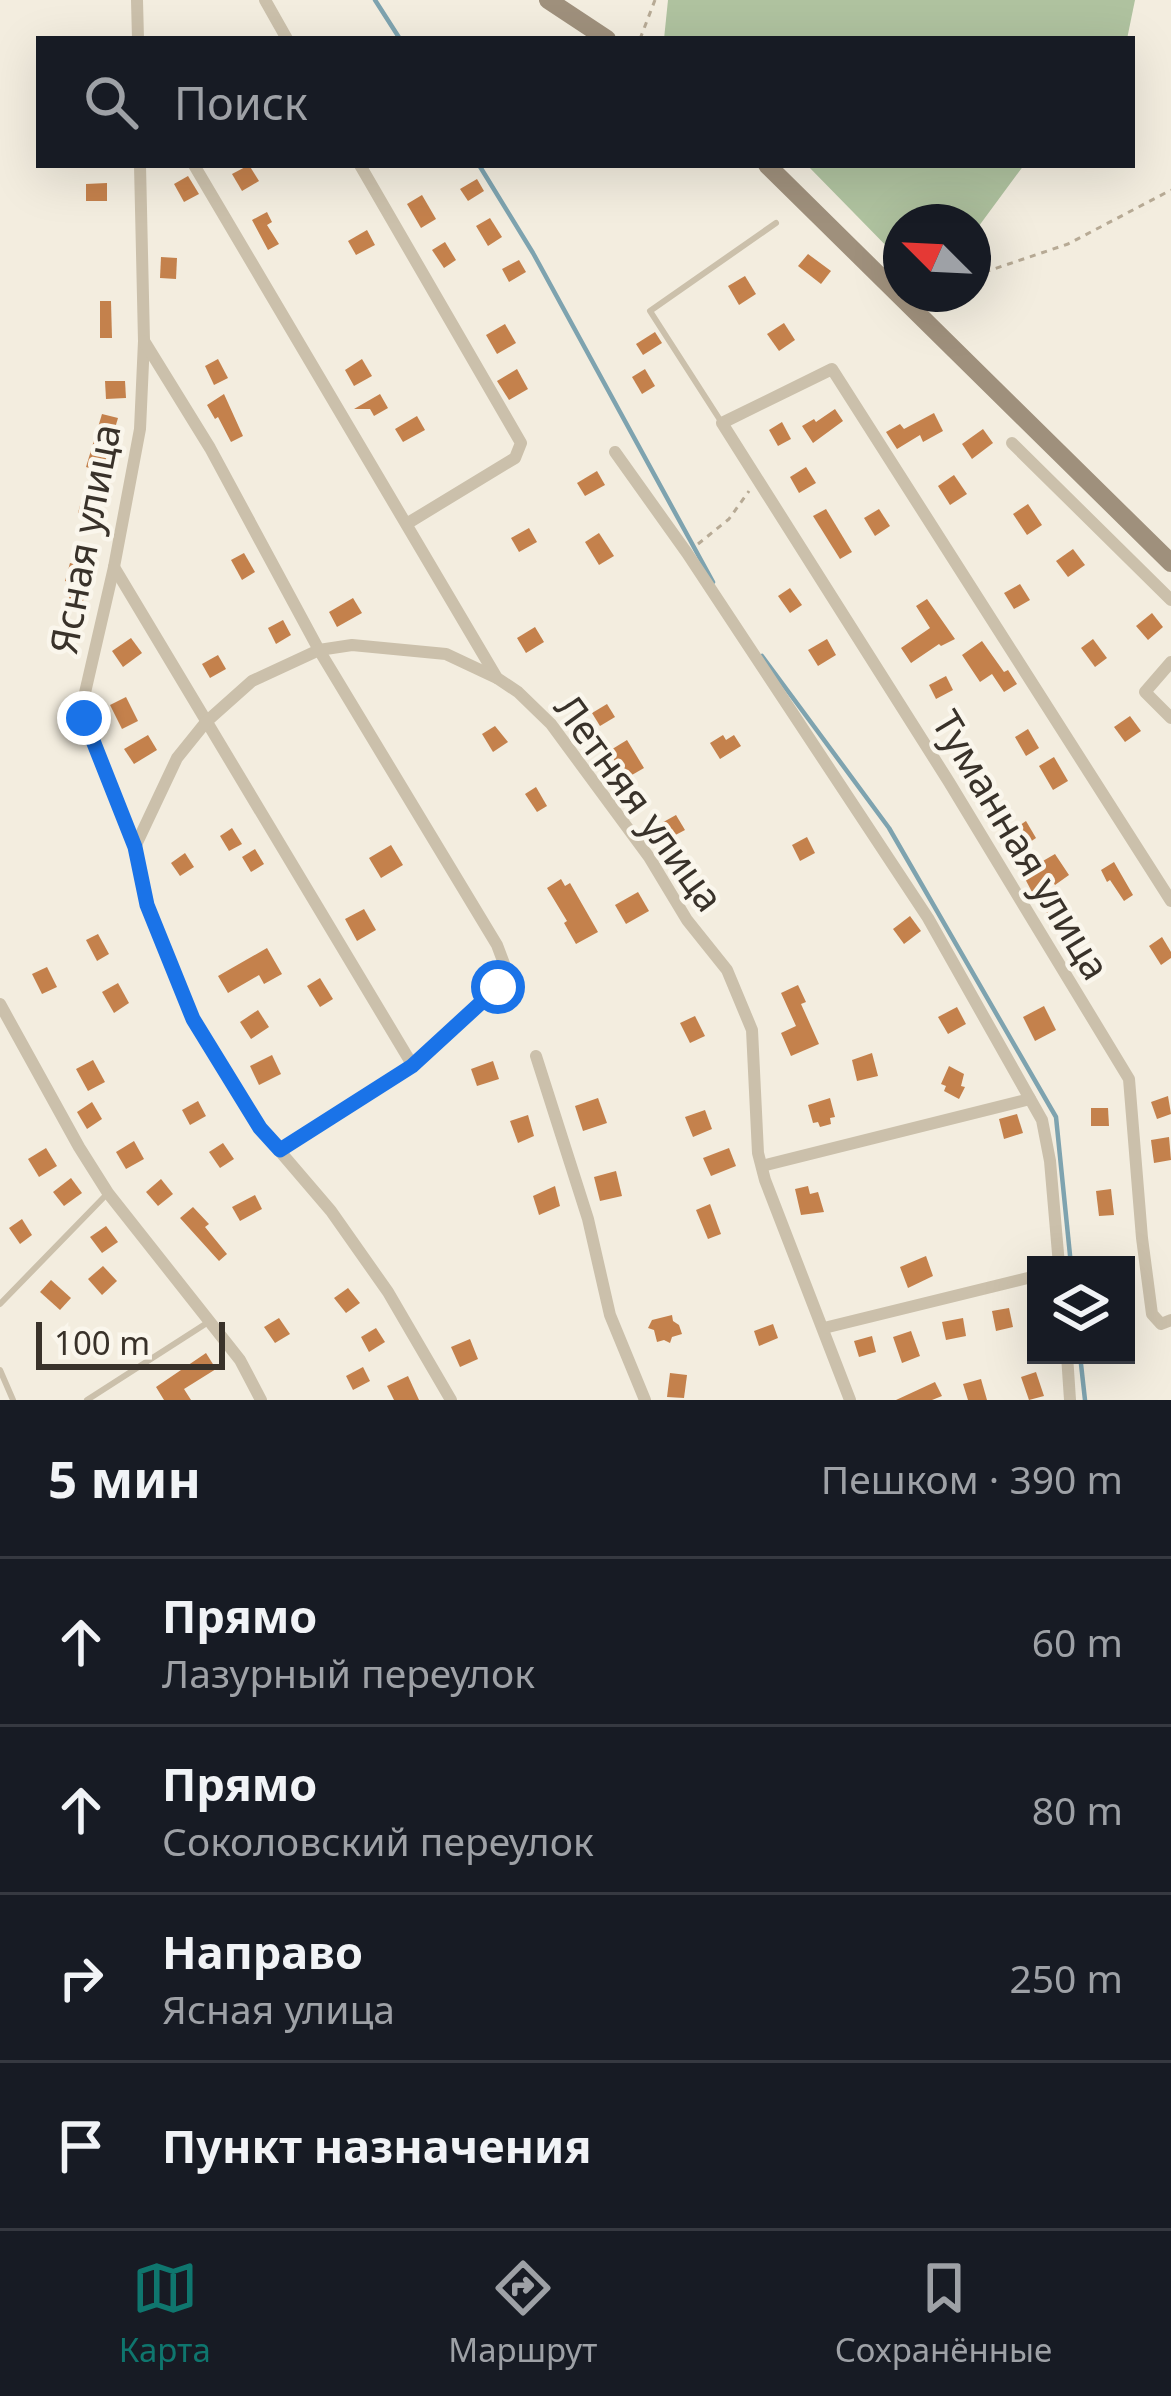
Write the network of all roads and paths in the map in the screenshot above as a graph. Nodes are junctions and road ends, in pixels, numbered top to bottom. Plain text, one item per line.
1 (137, 0) edge
2 (265, 0) edge
3 (548, 0) edge
4 (655, 0) edge
5 (138, 36) edge
6 (285, 36) edge
7 (602, 36) edge
8 (641, 36) edge
9 (140, 168) edge
10 (196, 168) edge
11 (362, 168) edge
12 (770, 168) edge
13 (1171, 190) edge
14 (776, 223) dead end
15 (991, 270) edge
16 (144, 341) junction
17 (722, 423) junction
18 (1012, 442) dead end
19 (615, 452) dead end
20 (757, 479) junction
21 (408, 523) junction
22 (698, 544) dead end
23 (1171, 563) edge
24 (114, 567) junction
25 (1171, 600) edge
26 (319, 650) junction
27 (1171, 662) edge
28 (497, 678) junction
29 (1171, 718) edge
30 (206, 722) junction
31 (135, 847) junction
32 (1171, 901) edge
33 (0, 1004) edge
34 (536, 1056) dead end
35 (412, 1066) junction
36 (1030, 1099) junction
37 (280, 1150) junction
38 (761, 1166) junction
39 (108, 1193) junction
40 (1058, 1256) edge
41 (1027, 1278) edge
42 (0, 1304) edge
43 (1171, 1320) edge
44 (209, 1321) junction
45 (824, 1328) junction
46 (1067, 1364) edge
47 (0, 1370) edge
48 (13, 1400) edge
49 (87, 1400) edge
50 (261, 1400) edge
51 (451, 1400) edge
52 (645, 1400) edge
53 (850, 1400) edge
54 (1070, 1400) edge

1 - 5 street
2 - 6 street
3 - 7 main road
4 - 8 path
9 - 16 street, Ясная улица
10 - 21 street, Летняя улица
11 - 21 street
12 - 23 main road
13 - 15 path
14 - 17 lane
16 - 24 street, Ясная улица
16 - 26 street
17 - 20 street, Туманная улица
17 - 32 street
18 - 25 street
19 - 36 street
20 - 22 path
20 - 43 street, Туманная улица
21 - 28 street, Летняя улица
24 - 30 street
24 - 31 street, Ясная улица
26 - 28 street
26 - 30 street
26 - 35 street
27 - 29 street
28 - 38 street, Летняя улица
30 - 31 street
30 - 35 street
31 - 37 street, Ясная улица
33 - 39 street
34 - 52 street
35 - 37 street
36 - 38 street
36 - 40 street
37 - 51 street, Ясная улица
38 - 45 street, Летняя улица
39 - 42 lane
39 - 44 street
41 - 45 street
44 - 49 lane
44 - 50 street
45 - 53 street, Летняя улица
46 - 54 street
47 - 48 lane

